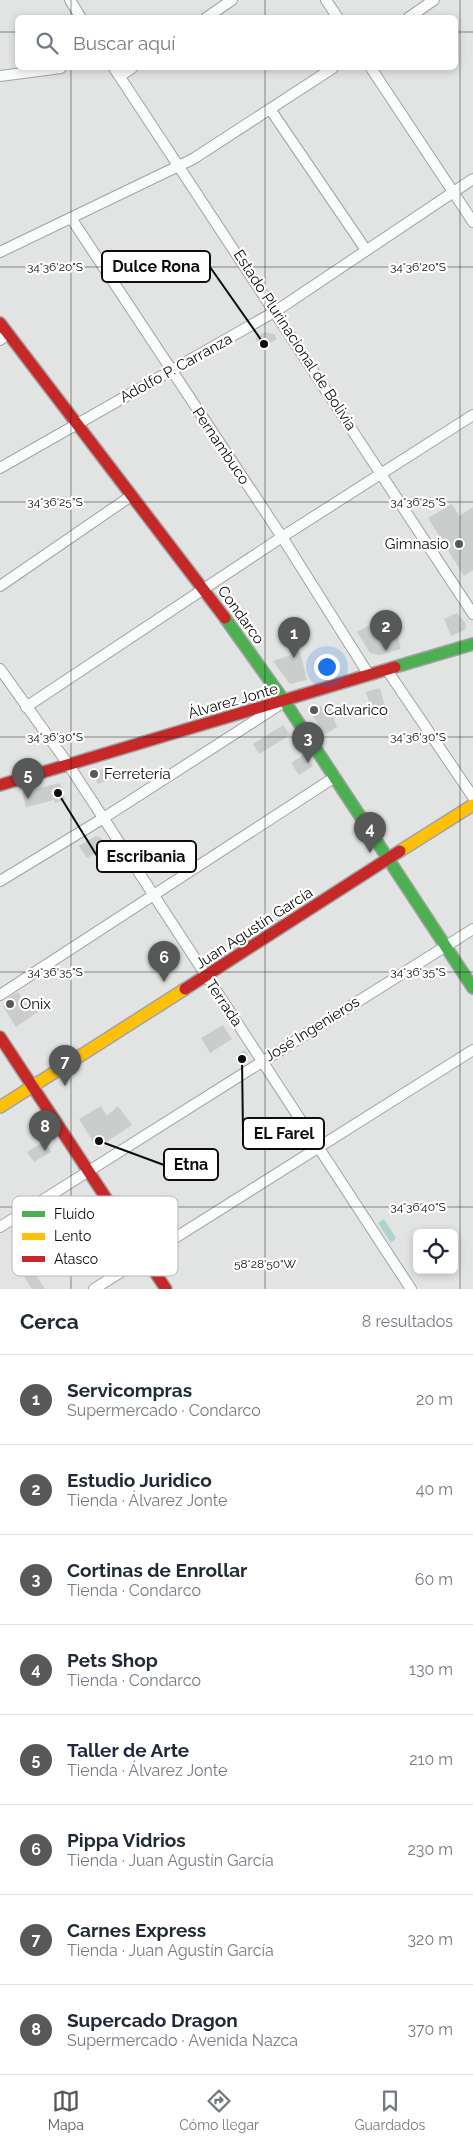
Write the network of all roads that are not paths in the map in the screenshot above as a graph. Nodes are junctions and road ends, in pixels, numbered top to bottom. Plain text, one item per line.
1 (70, 0) edge
2 (232, 0) edge
3 (326, 0) edge
4 (434, 0) edge
5 (79, 15) edge
6 (210, 15) edge
7 (336, 15) edge
8 (412, 15) edge
9 (46, 70) edge
10 (330, 70) edge
11 (372, 70) edge
12 (117, 72) edge
13 (0, 76) edge
14 (270, 109) junction
15 (180, 166) junction
16 (473, 179) edge
17 (453, 192) junction
18 (71, 218) junction
19 (473, 222) edge
20 (366, 250) junction
21 (0, 252) edge
22 (276, 311) junction
23 (0, 323) edge
24 (4, 337) edge
25 (172, 372) junction
26 (473, 415) edge
27 (76, 423) junction
28 (0, 468) edge
29 (382, 475) junction
30 (131, 496) junction
31 (282, 537) junction
32 (0, 586) edge
33 (205, 590) junction
34 (473, 614) edge
35 (473, 644) edge
36 (0, 669) edge
37 (387, 670) junction
38 (370, 675) junction
39 (285, 702) junction
40 (26, 707) junction
41 (68, 764) junction
42 (336, 777) junction
43 (0, 785) edge
44 (473, 797) edge
45 (473, 805) edge
46 (102, 818) junction
47 (390, 860) junction
48 (0, 881) edge
49 (152, 895) junction
50 (473, 929) edge
51 (446, 946) junction
52 (206, 976) junction
53 (473, 988) edge
54 (0, 995) edge
55 (0, 1037) edge
56 (473, 1050) edge
57 (262, 1060) junction
58 (33, 1087) junction
59 (0, 1107) edge
60 (317, 1148) junction
61 (88, 1172) junction
62 (50, 1196) edge
63 (104, 1196) edge
64 (12, 1220) edge
65 (0, 1227) edge
66 (178, 1236) edge
67 (115, 1276) edge
68 (157, 1276) edge
69 (94, 1289) edge
70 (166, 1289) edge
71 (412, 1289) edge

1 - 5 street
2 - 6 street
3 - 7 street
4 - 8 street
9 - 13 street
10 - 14 street
11 - 17 street
12 - 15 street, Estado Plurinacional de Bolivia
14 - 15 street
14 - 20 street
15 - 18 street
15 - 22 street, Estado Plurinacional de Bolivia
16 - 17 street, Adolfo P. Carranza
17 - 19 street
17 - 20 street, Adolfo P. Carranza
18 - 21 street
18 - 25 street, Pernambuco
20 - 22 street, Adolfo P. Carranza
22 - 25 street, Adolfo P. Carranza
22 - 29 street, Estado Plurinacional de Bolivia
23 - 24 street, Condarco
24 - 27 street, Condarco
25 - 27 street, Adolfo P. Carranza
25 - 31 street, Pernambuco
26 - 29 street
27 - 28 street, Adolfo P. Carranza
27 - 30 street, Condarco
29 - 31 street
29 - 34 street, Estado Plurinacional de Bolivia
30 - 32 street
30 - 33 street, Condarco
31 - 33 street
31 - 38 street, Pernambuco
33 - 39 street, Condarco
33 - 40 street
35 - 37 street, Álvarez Jonte
36 - 40 street, Terrada
37 - 38 street, Álvarez Jonte
37 - 44 street
38 - 39 street, Álvarez Jonte
39 - 41 street, Álvarez Jonte
39 - 42 street, Condarco
39 - 46 street
40 - 41 street, Terrada
41 - 43 street, Álvarez Jonte
41 - 46 street, Terrada
42 - 47 street, Condarco
42 - 49 street
45 - 47 street, Juan Agustín García
46 - 48 street
46 - 49 street, Terrada
47 - 51 street, Condarco
47 - 52 street, Juan Agustín García
49 - 52 street, Terrada
49 - 54 street
50 - 51 street, José Ingenieros
51 - 53 street, Condarco
51 - 57 street, José Ingenieros
52 - 57 street, Terrada
52 - 58 street, Juan Agustín García
55 - 58 street
56 - 60 street
57 - 60 street, Terrada
57 - 61 street, José Ingenieros
58 - 59 street, Juan Agustín García
58 - 61 street
60 - 66 street
60 - 71 street, Terrada
61 - 62 street, José Ingenieros
61 - 63 street
64 - 65 street, José Ingenieros
67 - 69 street
68 - 70 street

